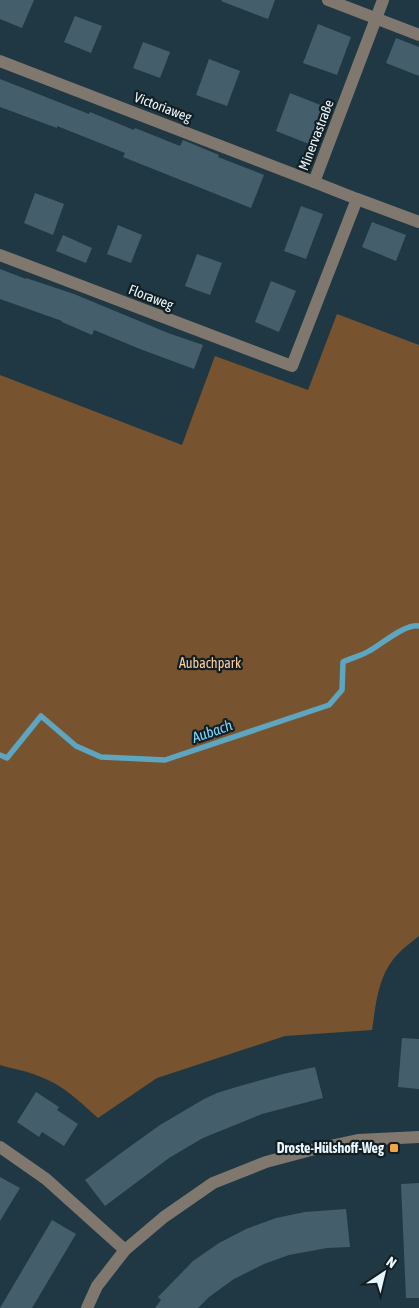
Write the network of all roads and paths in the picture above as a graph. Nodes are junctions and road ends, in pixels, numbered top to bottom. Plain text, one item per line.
1 (328, 0) edge
2 (383, 0) edge
3 (376, 19) junction
4 (419, 35) edge
5 (0, 61) edge
6 (314, 182) junction
7 (357, 198) junction
8 (419, 222) edge
9 (0, 255) edge
10 (419, 1137) edge
11 (0, 1147) edge
12 (126, 1250) junction
13 (87, 1308) edge

1 - 3 street
2 - 3 street, Minervastraße
3 - 4 street
3 - 6 street, Minervastraße
5 - 6 street, Victoriaweg
6 - 7 street, Minervastraße
7 - 8 street, Minervastraße
7 - 9 street, Floraweg
10 - 12 street
11 - 12 street
12 - 13 street

